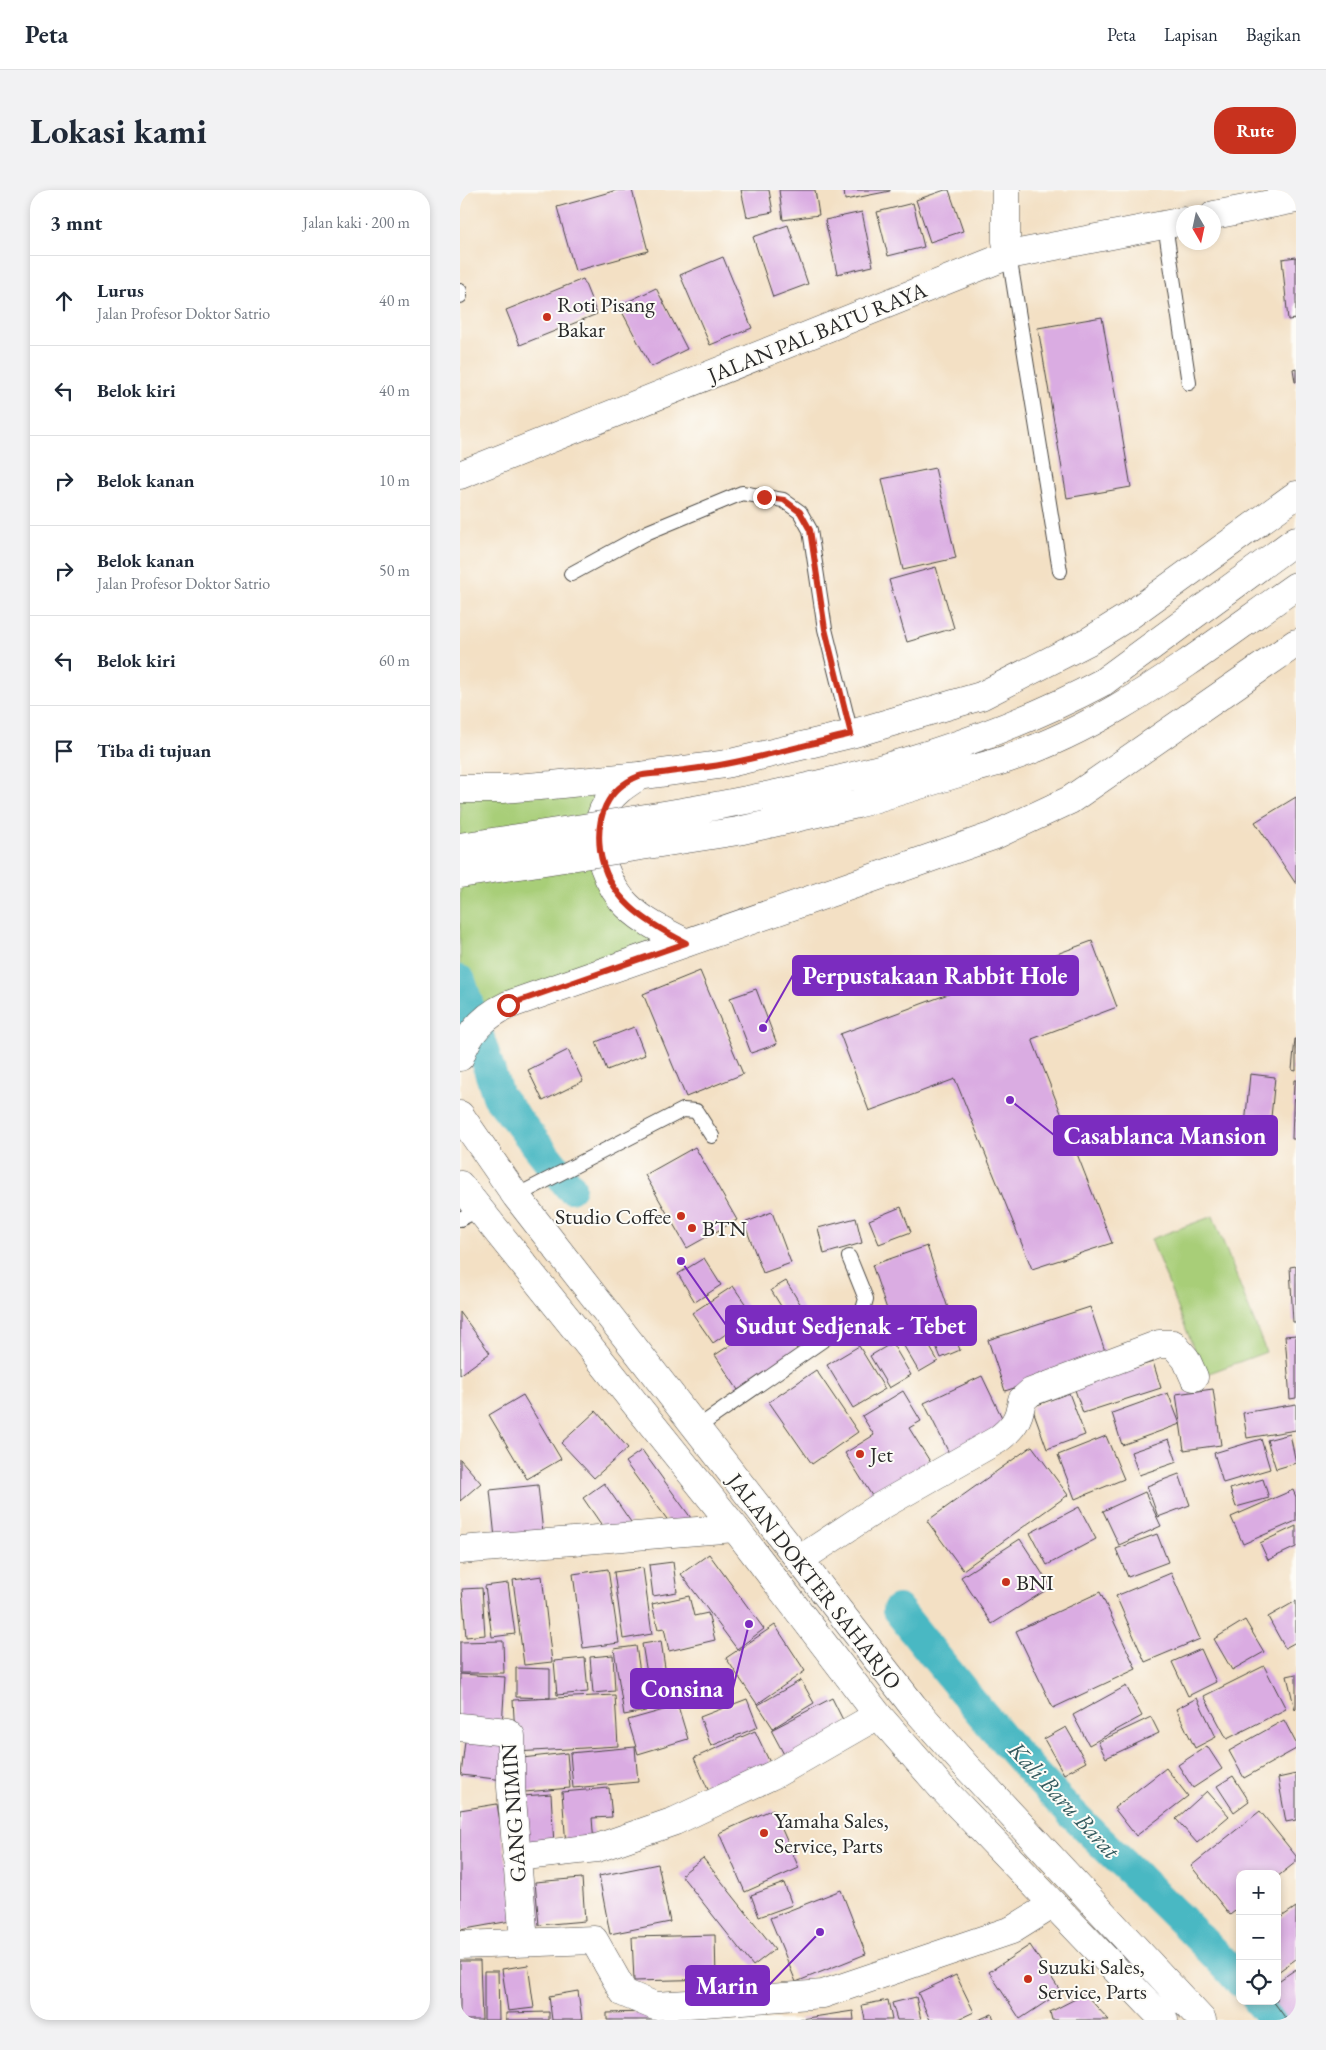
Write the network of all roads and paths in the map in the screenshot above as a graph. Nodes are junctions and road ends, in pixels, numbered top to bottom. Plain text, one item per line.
1 (1006, 190) edge
2 (1296, 199) edge
3 (1221, 214) edge
4 (1174, 223) edge
5 (1008, 255) junction
6 (460, 291) edge
7 (460, 296) edge
8 (1189, 383) dead end
9 (460, 475) edge
10 (1296, 495) edge
11 (1296, 540) edge
12 (1060, 571) dead end
13 (571, 574) dead end
14 (1296, 586) edge
15 (1296, 643) edge
16 (851, 734) junction
17 (639, 776) junction
18 (460, 789) edge
19 (460, 847) edge
20 (460, 874) edge
21 (686, 943) junction
22 (460, 1057) edge
23 (460, 1115) edge
24 (712, 1136) dead end
25 (516, 1196) junction
26 (464, 1200) edge
27 (849, 1257) dead end
28 (1194, 1377) dead end
29 (695, 1429) junction
30 (735, 1528) junction
31 (460, 1550) edge
32 (799, 1560) junction
33 (878, 1715) junction
34 (460, 1727) edge
35 (516, 1857) junction
36 (1052, 1905) junction
37 (524, 1941) junction
38 (460, 1945) edge
39 (1164, 2020) edge
40 (1202, 2020) edge

1 - 5 street
2 - 3 street
4 - 5 street, JALAN PAL BATU RAYA
4 - 8 lane
5 - 9 street, JALAN PAL BATU RAYA
5 - 12 lane
6 - 7 lane
10 - 16 street
11 - 19 street, bridge
13 - 16 lane
14 - 20 street, bridge
15 - 21 street
16 - 17 street
17 - 18 street
17 - 21 street
21 - 22 street
23 - 25 street, JALAN DOKTER SAHARJO
24 - 25 lane
25 - 29 street, JALAN DOKTER SAHARJO
26 - 30 street, JALAN DOKTER SAHARJO
27 - 29 lane
28 - 32 street
29 - 32 street, JALAN DOKTER SAHARJO
30 - 31 street
30 - 33 street, JALAN DOKTER SAHARJO
32 - 40 street, JALAN DOKTER SAHARJO
33 - 35 street
33 - 36 street, JALAN DOKTER SAHARJO
34 - 35 street, GANG NIMIN
35 - 37 street, GANG NIMIN
36 - 37 street
36 - 39 street, JALAN DOKTER SAHARJO
37 - 38 street

